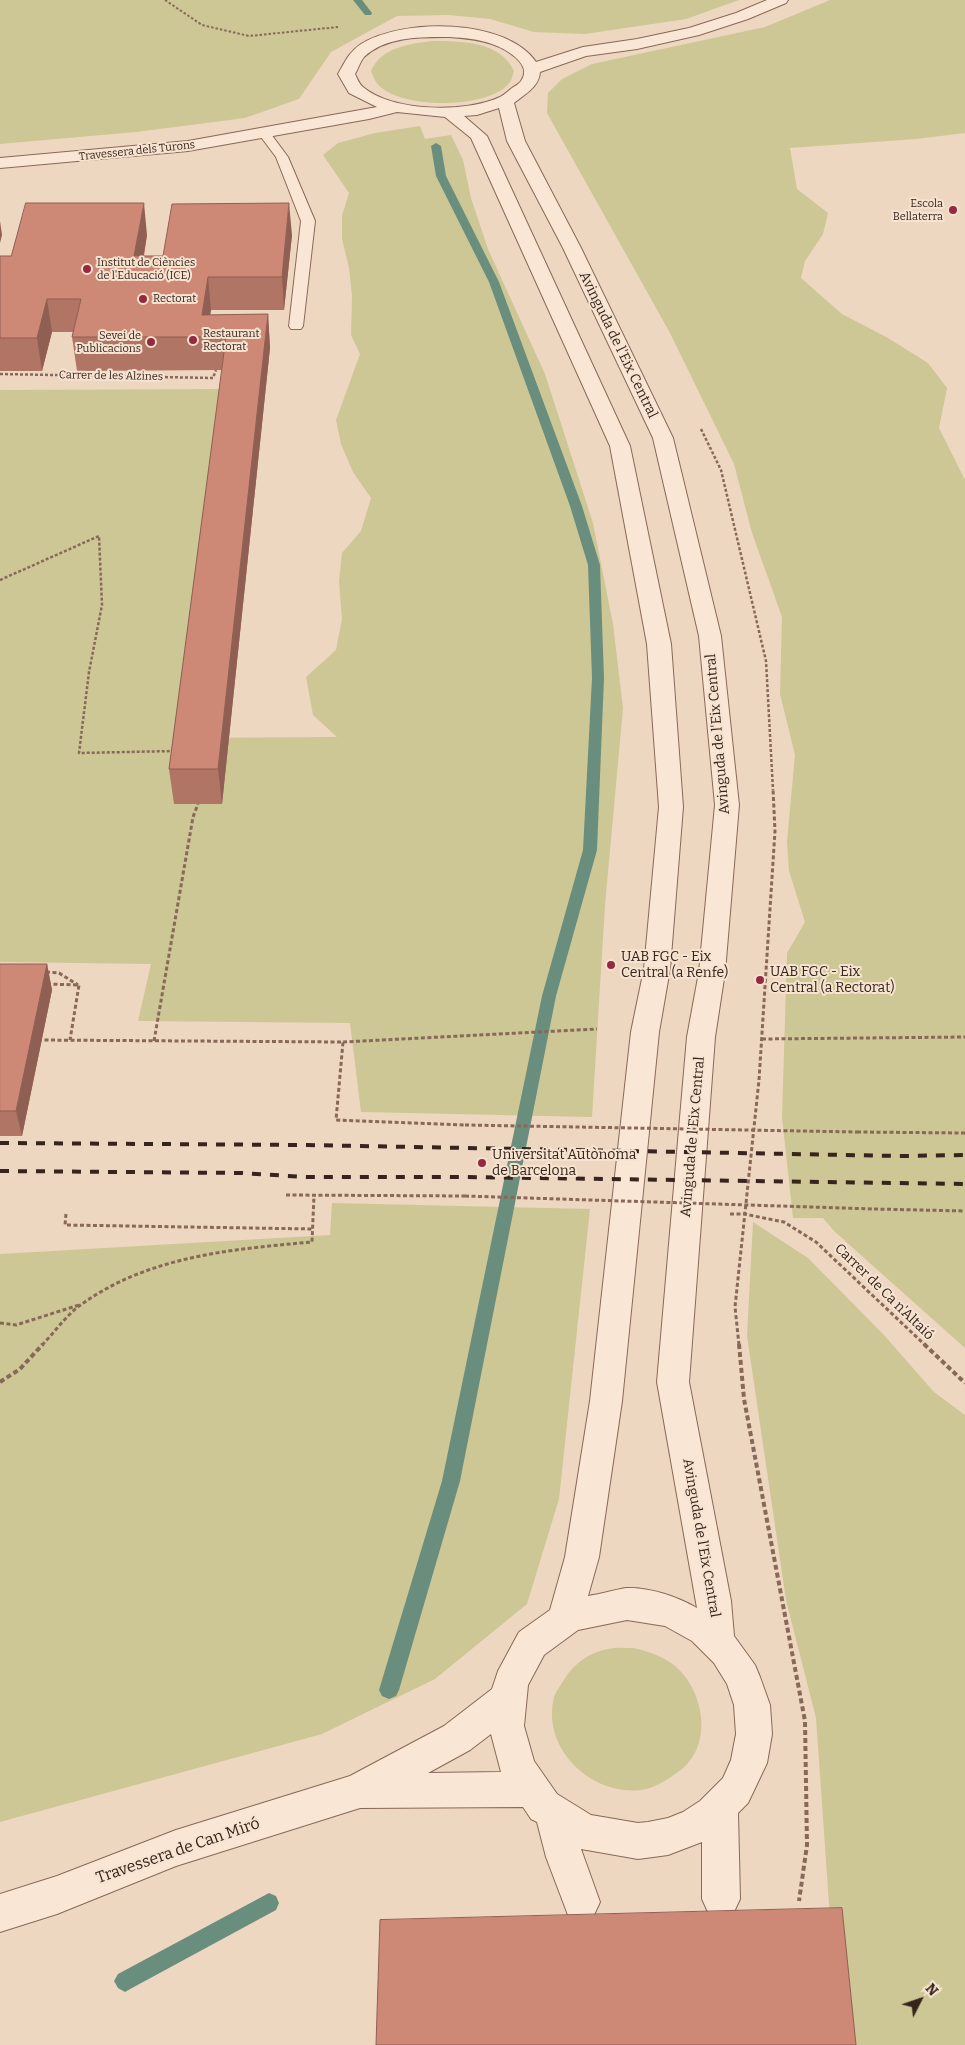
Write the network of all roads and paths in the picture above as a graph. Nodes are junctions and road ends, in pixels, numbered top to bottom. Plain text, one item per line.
1 (165, 0) edge
2 (780, 0) edge
3 (338, 27) dead end
4 (507, 45) junction
5 (583, 52) junction
6 (532, 70) junction
7 (349, 81) junction
8 (338, 95) dead end
9 (505, 101) junction
10 (324, 106) dead end
11 (394, 108) junction
12 (449, 112) junction
13 (268, 133) junction
14 (0, 163) edge
15 (296, 326) dead end
16 (216, 370) edge
17 (0, 374) edge
18 (0, 580) edge
19 (174, 751) edge
20 (198, 804) dead end
21 (40, 972) edge
22 (39, 984) edge
23 (78, 985) junction
24 (597, 1029) dead end
25 (965, 1037) edge
26 (33, 1040) edge
27 (70, 1040) junction
28 (154, 1041) junction
29 (343, 1042) junction
30 (965, 1134) edge
31 (286, 1195) dead end
32 (314, 1196) junction
33 (965, 1211) edge
34 (66, 1214) dead end
35 (687, 1214) junction
36 (744, 1214) junction
37 (313, 1229) junction
38 (80, 1305) junction
39 (0, 1323) edge
40 (0, 1382) edge
41 (965, 1383) edge
42 (565, 1618) junction
43 (717, 1642) junction
44 (506, 1700) junction
45 (358, 1791) junction
46 (541, 1801) junction
47 (720, 1809) junction
48 (721, 1898) dead end
49 (799, 1901) dead end
50 (581, 1902) dead end
51 (0, 1913) edge

1 - 3 path
2 - 5 street
4 - 5 street
4 - 6 street
4 - 7 street
5 - 6 street
6 - 9 street
7 - 8 street
7 - 11 street
9 - 12 street
9 - 35 street, Avinguda de l'Eix Central
10 - 13 street, Travessera dels Turons
11 - 12 street
11 - 13 street, Travessera dels Turons
12 - 42 street
13 - 14 street, Travessera dels Turons
13 - 15 lane
16 - 17 path, Carrer de les Alzines
18 - 19 path
20 - 28 path
21 - 23 path
22 - 23 path
23 - 27 path
24 - 29 path
25 - 36 path
26 - 27 path
27 - 28 path
28 - 29 path
29 - 30 path, bridge
31 - 32 path
32 - 33 path, bridge
32 - 37 path
34 - 37 path
35 - 36 path
35 - 43 street, Avinguda de l'Eix Central
36 - 41 path, Carrer de Ca n'Altaió
36 - 49 path
37 - 38 path
38 - 39 path
38 - 40 path
42 - 43 street
42 - 44 street
43 - 47 street
44 - 45 street, Travessera de Can Miró
44 - 46 street
45 - 46 street, Travessera de Can Miró
45 - 51 street, Travessera de Can Miró
46 - 47 street
46 - 50 street
47 - 48 street

